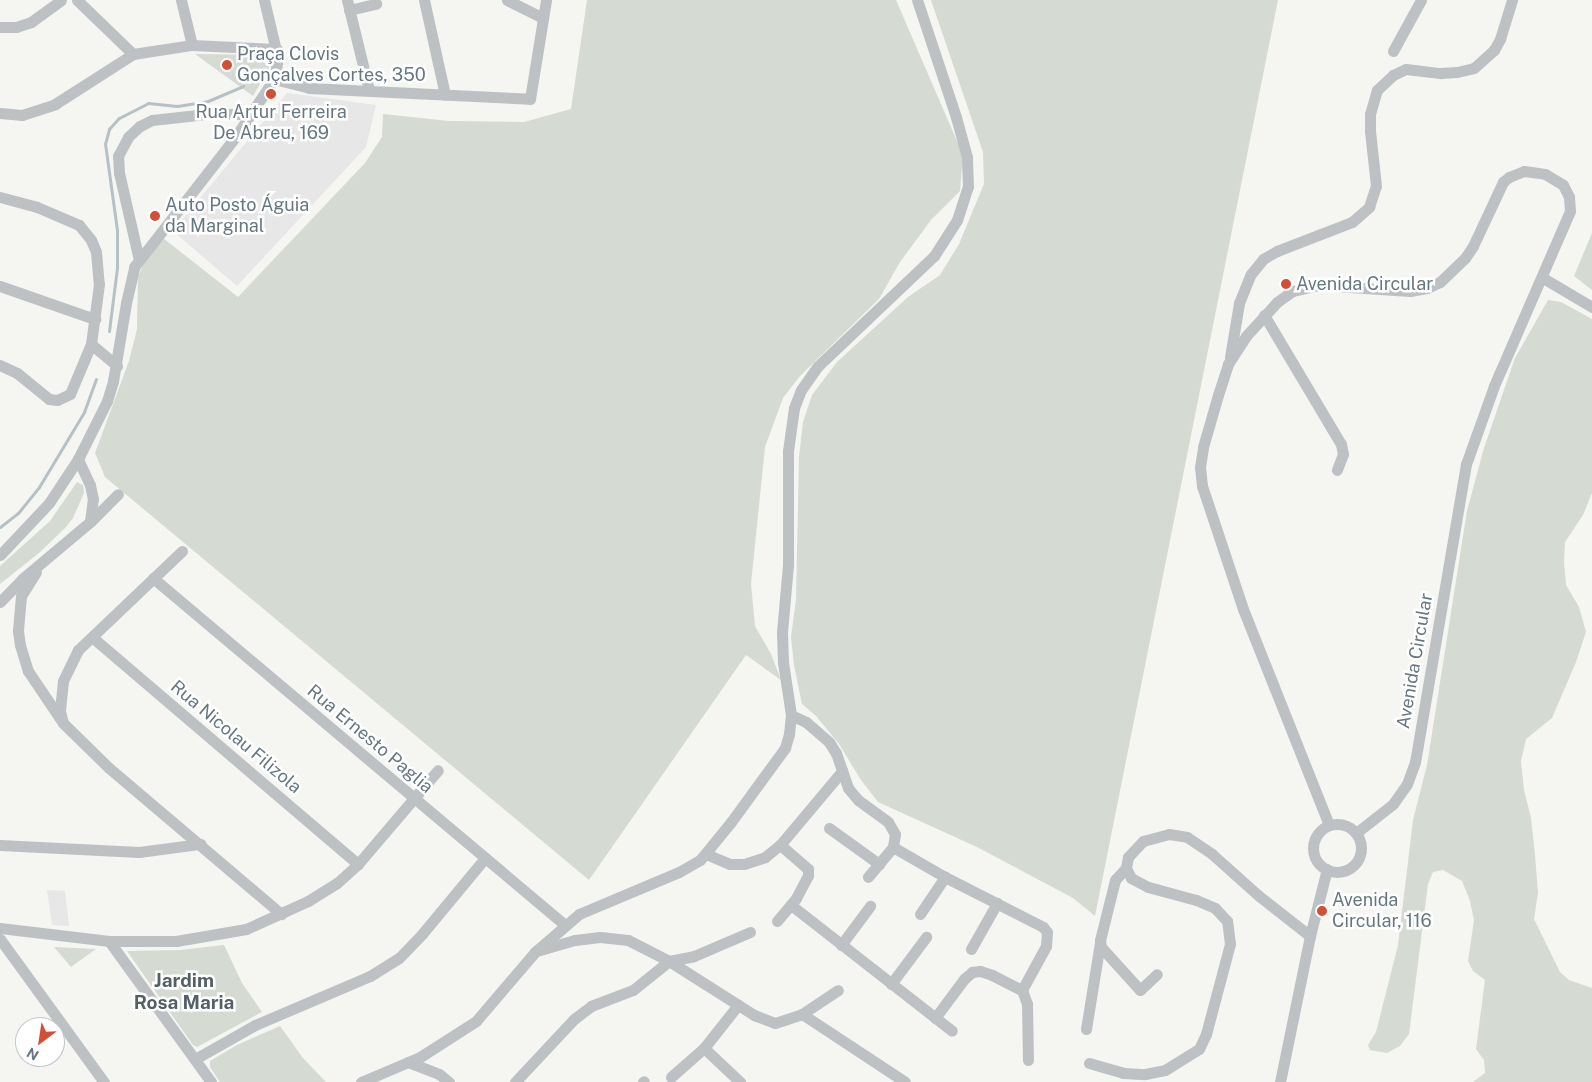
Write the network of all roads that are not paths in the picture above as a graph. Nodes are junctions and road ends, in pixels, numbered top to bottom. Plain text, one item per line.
1 (60, 0) edge
2 (77, 0) edge
3 (181, 0) edge
4 (264, 0) edge
5 (424, 0) edge
6 (507, 0) edge
7 (546, 0) edge
8 (916, 0) edge
9 (1421, 0) edge
10 (1512, 0) edge
11 (376, 4) dead end
12 (348, 5) edge
13 (543, 18) junction
14 (0, 27) edge
15 (192, 46) junction
16 (276, 49) junction
17 (1393, 51) dead end
18 (133, 54) junction
19 (274, 80) junction
20 (369, 90) junction
21 (445, 95) junction
22 (0, 113) edge
23 (251, 114) junction
24 (0, 197) edge
25 (139, 260) junction
26 (1543, 278) junction
27 (0, 286) edge
28 (1592, 307) edge
29 (1264, 315) junction
30 (95, 318) junction
31 (94, 346) junction
32 (113, 362) junction
33 (1228, 364) junction
34 (0, 366) edge
35 (78, 459) junction
36 (1337, 470) dead end
37 (118, 494) dead end
38 (90, 522) junction
39 (182, 551) dead end
40 (0, 554) edge
41 (41, 565) junction
42 (154, 578) junction
43 (0, 602) edge
44 (92, 637) junction
45 (791, 715) junction
46 (63, 723) junction
47 (438, 770) dead end
48 (842, 771) junction
49 (414, 799) junction
50 (1329, 825) junction
51 (829, 828) dead end
52 (1356, 833) junction
53 (200, 844) junction
54 (780, 844) junction
55 (0, 845) edge
56 (893, 847) junction
57 (706, 854) junction
58 (485, 858) junction
59 (358, 864) junction
60 (879, 864) junction
61 (1126, 868) junction
62 (1327, 870) junction
63 (868, 877) dead end
64 (945, 877) junction
65 (997, 903) junction
66 (791, 905) junction
67 (870, 906) dead end
68 (281, 914) junction
69 (920, 914) dead end
70 (777, 921) dead end
71 (565, 924) junction
72 (0, 928) edge
73 (22, 931) junction
74 (750, 932) dead end
75 (0, 934) edge
76 (1310, 936) junction
77 (926, 937) dead end
78 (0, 939) edge
79 (109, 941) junction
80 (1100, 943) junction
81 (841, 945) junction
82 (4, 949) edge
83 (971, 949) dead end
84 (535, 952) junction
85 (669, 961) junction
86 (1157, 974) dead end
87 (891, 984) junction
88 (838, 990) dead end
89 (1022, 990) junction
90 (738, 1006) junction
91 (802, 1014) junction
92 (935, 1018) junction
93 (1086, 1029) dead end
94 (952, 1031) dead end
95 (704, 1048) junction
96 (195, 1058) junction
97 (1028, 1060) dead end
98 (408, 1062) junction
99 (1089, 1063) dead end
100 (671, 1076) dead end
101 (104, 1082) edge
102 (211, 1082) edge
103 (361, 1082) edge
104 (449, 1082) edge
105 (515, 1082) edge
106 (740, 1082) edge
107 (905, 1082) edge
108 (1280, 1082) edge

1 - 14 street
2 - 18 street
3 - 15 street
4 - 16 street
5 - 21 street
6 - 13 street
7 - 13 street
8 - 45 street
9 - 17 street
10 - 33 street, Avenida Circular
11 - 12 street
12 - 20 street
13 - 21 street
15 - 16 street
15 - 18 street
16 - 19 street
18 - 22 street
19 - 20 street
19 - 23 street
20 - 21 street
23 - 25 street
23 - 25 street
24 - 30 street
25 - 32 street
26 - 28 street
26 - 29 street, Avenida Circular
26 - 52 street, Avenida Circular
27 - 30 street
29 - 33 street, Avenida Circular
29 - 36 street
30 - 31 street
31 - 32 street
31 - 34 street
32 - 35 street
33 - 50 street, Avenida Circular
35 - 38 street
35 - 40 street
37 - 38 street
38 - 41 street
39 - 42 street
41 - 43 street
41 - 46 street
42 - 44 street
42 - 49 street, Rua Ernesto Paglia
44 - 46 street
44 - 59 street, Rua Nicolau Filizola
45 - 48 street
45 - 57 street
46 - 53 street
47 - 49 street
48 - 54 street
48 - 56 street
49 - 58 street, Rua Ernesto Paglia
49 - 59 street
50 - 52 street
50 - 62 street
51 - 60 street
52 - 62 street
53 - 55 street
53 - 68 street
54 - 57 street
54 - 66 street
56 - 60 street
56 - 64 street
57 - 71 street
58 - 71 street, Rua Ernesto Paglia
58 - 96 street
59 - 68 street
60 - 63 street
61 - 76 street
61 - 80 street
61 - 99 street
62 - 76 street
64 - 65 street
64 - 69 street
65 - 83 street
65 - 89 street
66 - 70 street
66 - 81 street
67 - 81 street
68 - 79 street
71 - 84 street
72 - 73 street
73 - 75 street
73 - 79 street
74 - 85 street
76 - 108 street
77 - 87 street
78 - 82 street
79 - 96 street
80 - 86 street
80 - 93 street
81 - 87 street
82 - 101 street
84 - 85 street
84 - 98 street
85 - 90 street
85 - 105 street
87 - 92 street
88 - 91 street
89 - 92 street
89 - 97 street
90 - 91 street
90 - 95 street
91 - 107 street
92 - 94 street
95 - 100 street
95 - 106 street
96 - 102 street
98 - 103 street
98 - 104 street

